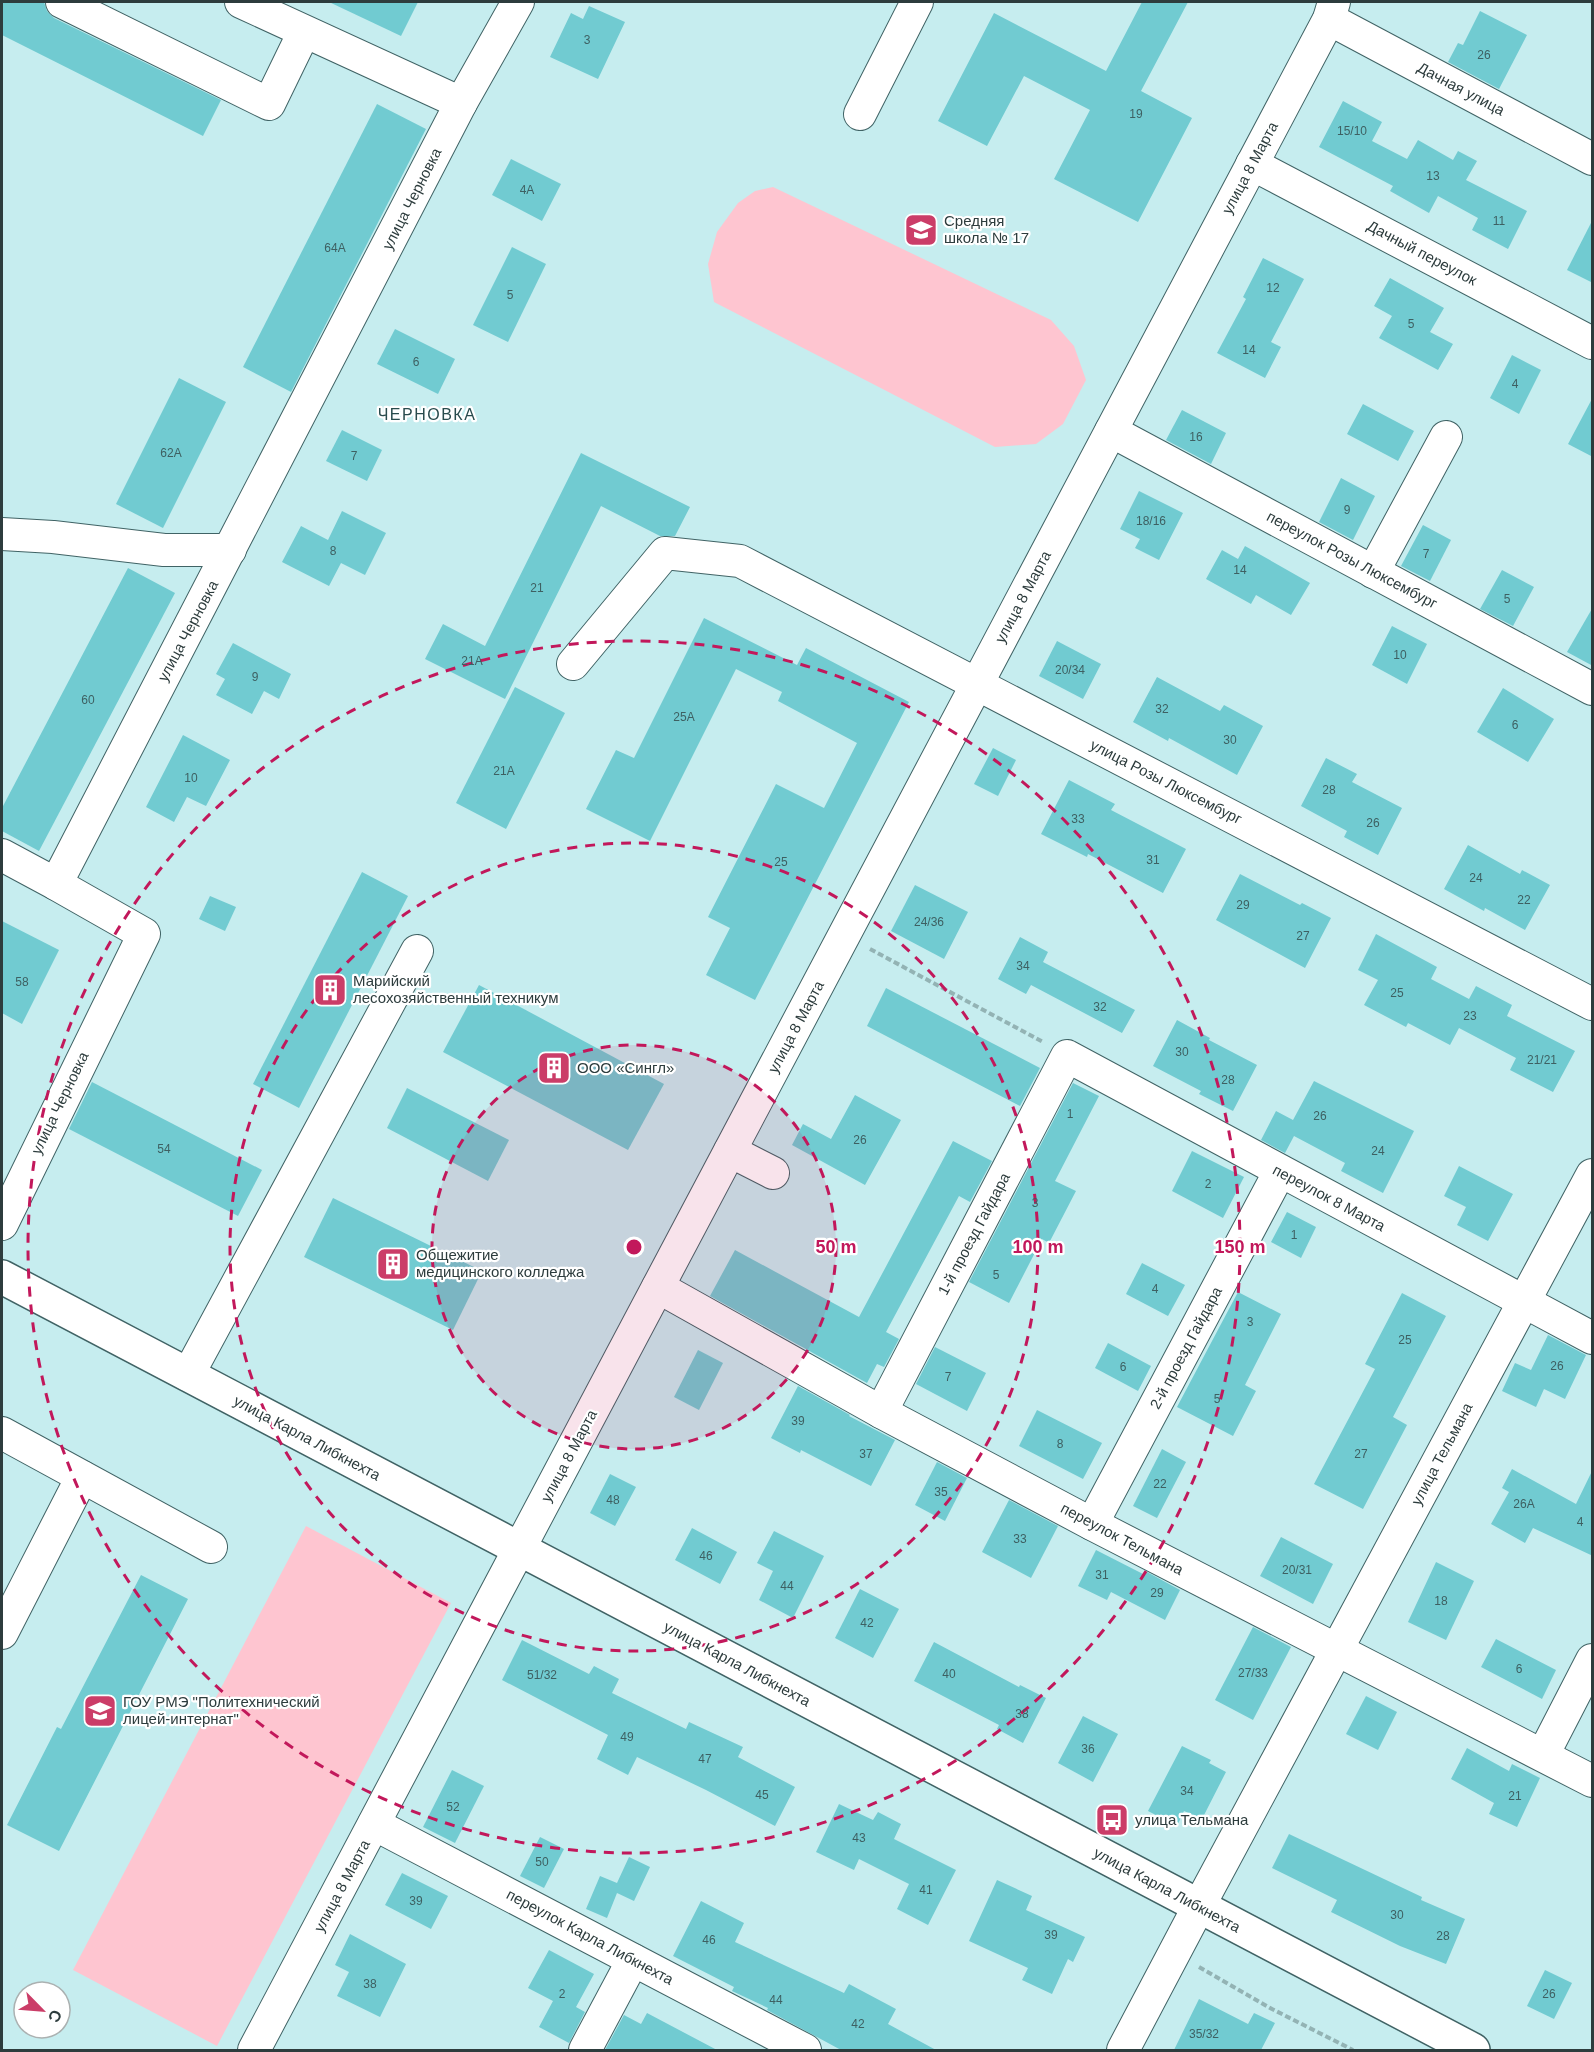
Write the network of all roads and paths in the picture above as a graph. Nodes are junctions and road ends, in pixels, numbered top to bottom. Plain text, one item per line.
1 (241, 2) edge
2 (518, 2) edge
3 (916, 2) edge
4 (82, 6) edge
5 (1331, 10) edge
6 (304, 32) junction
7 (461, 103) junction
8 (860, 114) dead end
9 (1593, 159) edge
10 (1252, 164) junction
11 (1593, 343) edge
12 (1111, 431) junction
13 (1446, 437) dead end
14 (2, 534) edge
15 (230, 550) junction
16 (1373, 572) junction
17 (573, 664) dead end
18 (977, 684) junction
19 (1593, 689) edge
20 (2, 855) edge
21 (56, 884) junction
22 (845, 935) junction
23 (417, 951) dead end
24 (1593, 1004) edge
25 (1067, 1056) junction
26 (730, 1151) junction
27 (1280, 1171) junction
28 (773, 1173) dead end
29 (1593, 1175) edge
30 (2, 1224) edge
31 (2, 1277) edge
32 (658, 1287) junction
33 (1524, 1302) junction
34 (1593, 1338) edge
35 (188, 1375) junction
36 (881, 1412) junction
37 (2, 1433) edge
38 (82, 1477) junction
39 (1092, 1524) junction
40 (211, 1547) dead end
41 (519, 1550) junction
42 (2, 1633) edge
43 (1337, 1650) junction
44 (1593, 1660) edge
45 (1543, 1755) junction
46 (1593, 1780) edge
47 (374, 1824) junction
48 (1199, 1906) junction
49 (1174, 1953) junction
50 (633, 1960) junction
51 (261, 2045) edge
52 (795, 2048) edge
53 (585, 2050) edge
54 (1123, 2050) edge
55 (1353, 2050) edge
56 (1473, 2050) edge

1 - 6 street
2 - 7 street, улица Черновка
3 - 8 street
4 - 6 street
5 - 9 street, Дачная улица
5 - 10 street, улица 8 Марта
6 - 7 street
7 - 15 street, улица Черновка
10 - 11 street, Дачный переулок
10 - 12 street, улица 8 Марта
12 - 16 street, переулок Розы Люксембург
12 - 18 street, улица 8 Марта
13 - 16 street
14 - 15 street
15 - 21 street, улица Черновка
16 - 19 street, переулок Розы Люксембург
17 - 18 street, улица Розы Люксембург
18 - 22 street, улица 8 Марта
18 - 24 street, улица Розы Люксембург
20 - 21 street
21 - 30 street, улица Черновка
22 - 25 path
22 - 26 street, улица 8 Марта
23 - 35 street
25 - 27 street, переулок 8 Марта
25 - 36 street, 1-й проезд Гайдара
26 - 28 street
26 - 32 street, улица 8 Марта
27 - 33 street, переулок 8 Марта
27 - 39 street, 2-й проезд Гайдара
29 - 33 street, улица Тельмана
31 - 35 main road, улица Карла Либкнехта
32 - 36 street, переулок Тельмана
32 - 41 street, улица 8 Марта
33 - 34 street, переулок 8 Марта
33 - 43 street, улица Тельмана
35 - 41 main road, улица Карла Либкнехта
36 - 39 street, переулок Тельмана
37 - 38 street
38 - 40 street
38 - 42 street
39 - 43 street, переулок Тельмана
41 - 47 street, улица 8 Марта
41 - 48 main road, улица Карла Либкнехта
43 - 45 street, переулок Тельмана
43 - 48 street, улица Тельмана
44 - 45 street
45 - 46 street, переулок Тельмана
47 - 50 street, переулок Карла Либкнехта
47 - 51 street, улица 8 Марта
48 - 49 street, улица Тельмана
48 - 56 main road, улица Карла Либкнехта
49 - 54 street, улица Тельмана
49 - 55 path
50 - 52 street, переулок Карла Либкнехта
50 - 53 street

